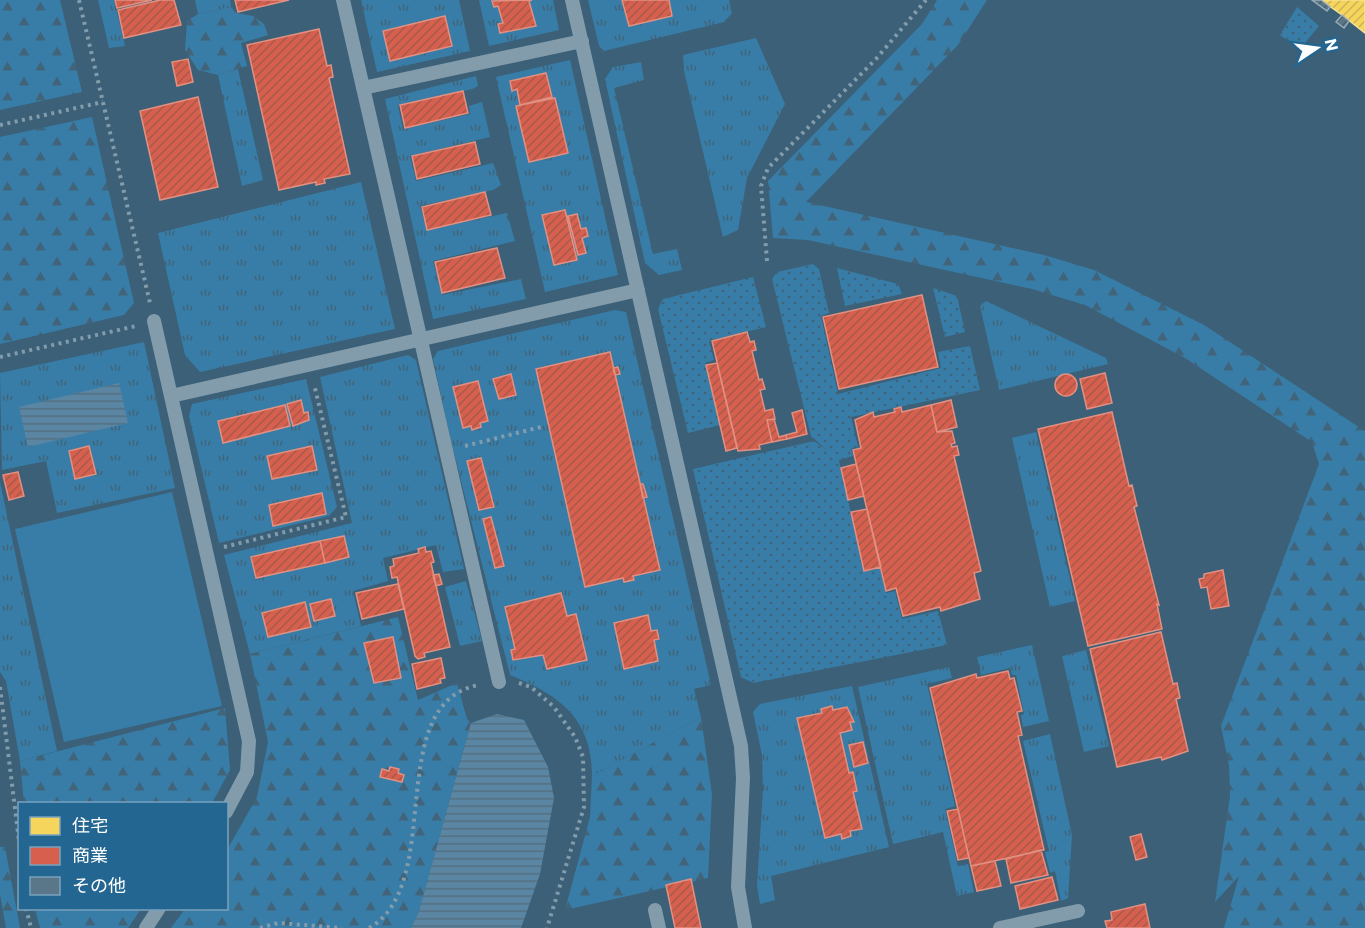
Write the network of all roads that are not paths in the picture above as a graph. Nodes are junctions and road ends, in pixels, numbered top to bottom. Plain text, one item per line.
1 (343, 0) edge
2 (572, 0) edge
3 (582, 41) junction
4 (363, 88) junction
5 (638, 290) junction
6 (154, 321) road end
7 (422, 340) junction
8 (171, 396) junction
9 (500, 682) road end
10 (228, 808) edge
11 (158, 910) edge
12 (655, 910) dead end
13 (1078, 911) dead end
14 (146, 928) edge
15 (659, 928) edge
16 (746, 928) edge
17 (1000, 928) edge

1 - 4 lane
2 - 3 lane
3 - 4 lane
3 - 5 lane
4 - 7 lane
5 - 7 lane
5 - 16 lane
6 - 8 lane
7 - 8 lane
7 - 9 lane
8 - 10 lane
11 - 14 lane
12 - 15 lane
13 - 17 lane

